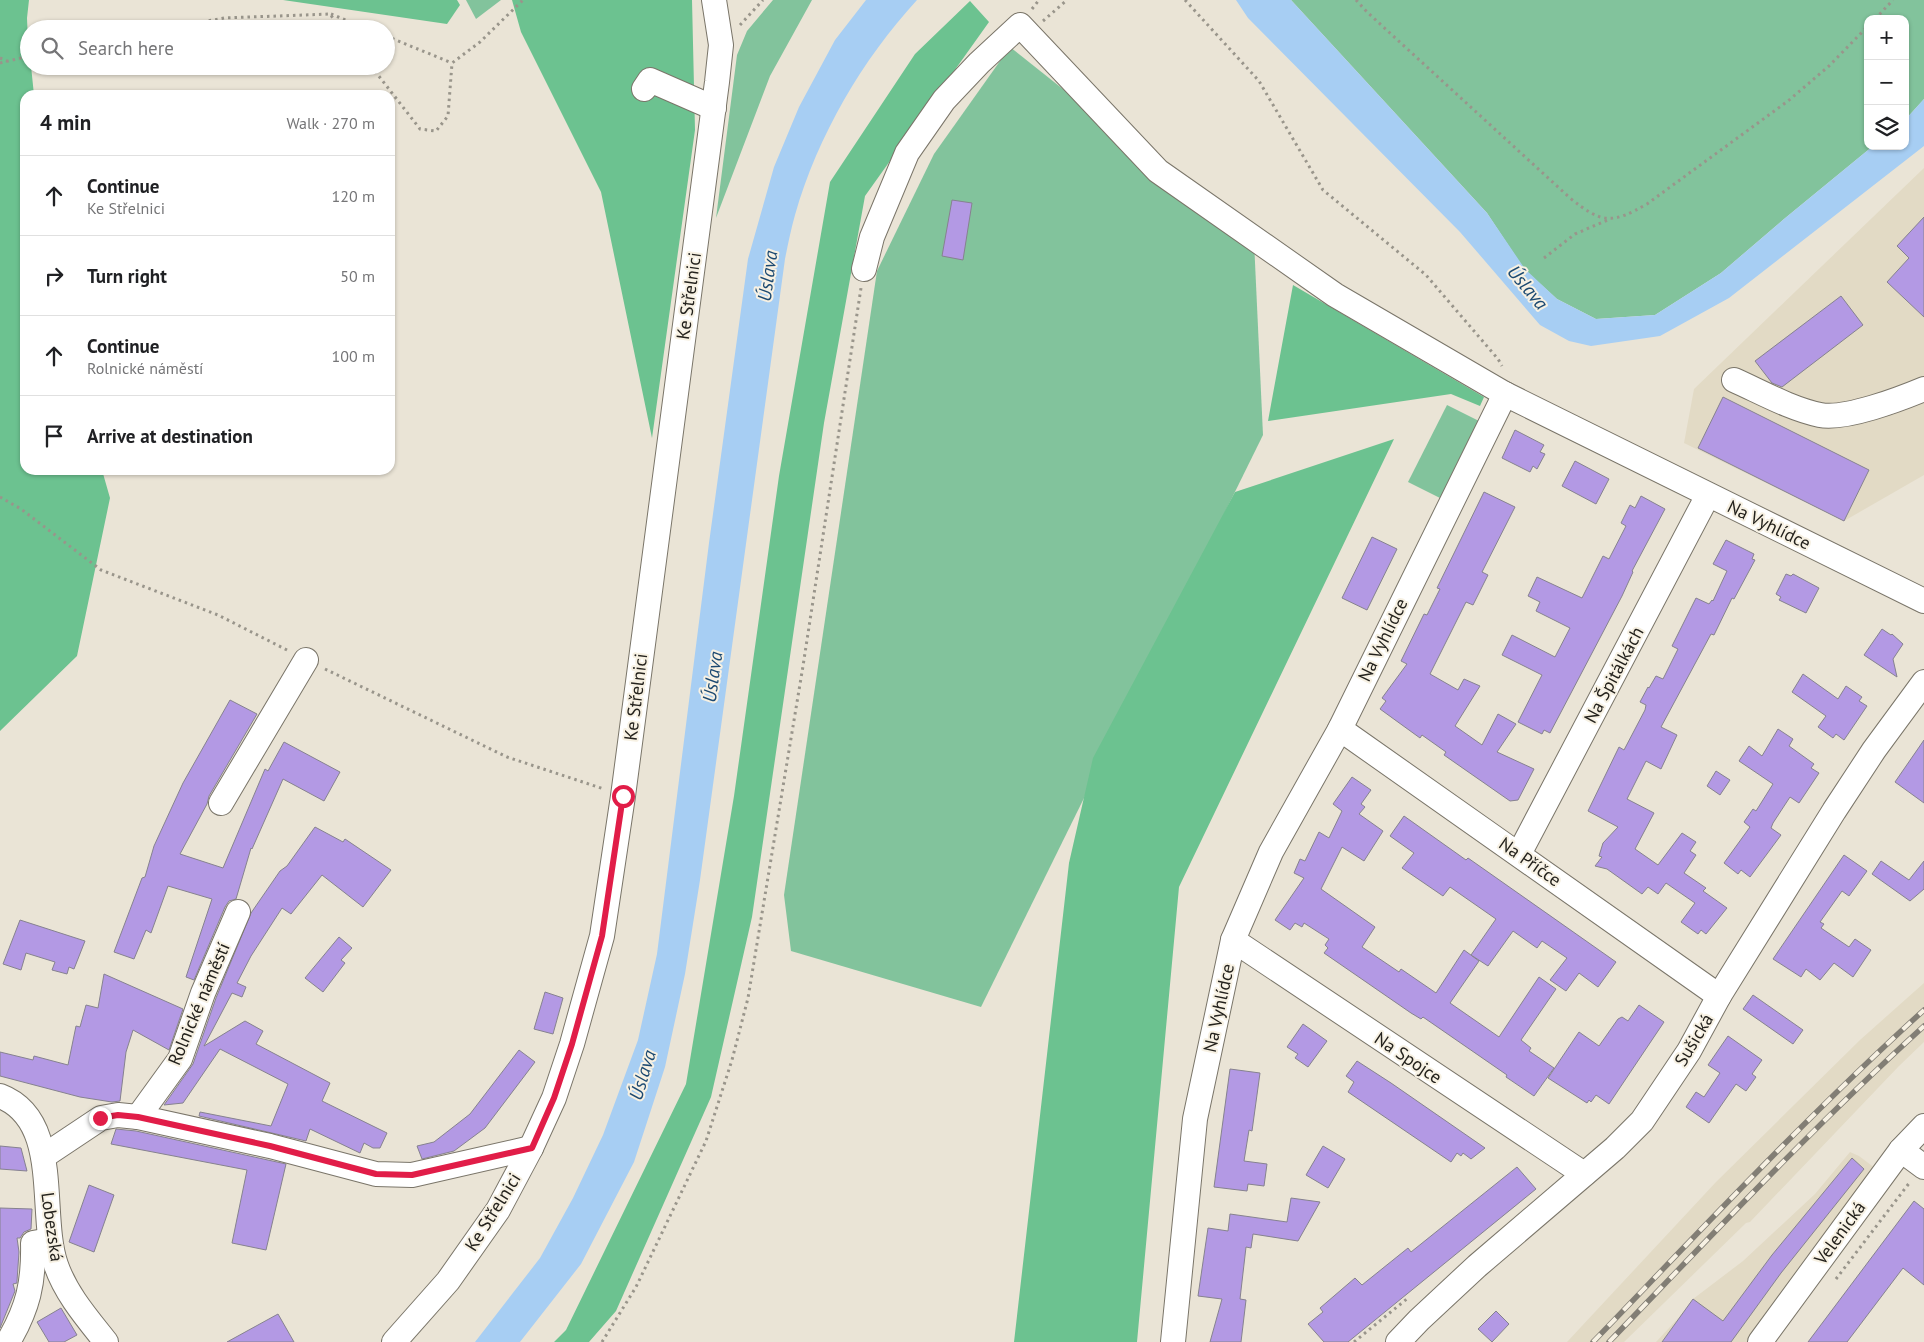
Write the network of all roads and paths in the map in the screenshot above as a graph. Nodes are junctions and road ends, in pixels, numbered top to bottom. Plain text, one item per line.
1 (524, 0) edge
2 (714, 0) edge
3 (763, 0) edge
4 (1067, 0) edge
5 (1185, 0) edge
6 (1356, 0) edge
7 (1893, 0) edge
8 (330, 14) junction
9 (1879, 15) edge
10 (213, 20) edge
11 (335, 20) edge
12 (345, 20) edge
13 (1864, 30) edge
14 (1028, 34) junction
15 (395, 40) edge
16 (721, 45) junction
17 (0, 58) edge
18 (20, 58) edge
19 (8, 61) junction
20 (0, 63) edge
21 (452, 63) junction
22 (378, 75) edge
23 (390, 90) edge
24 (644, 90) dead end
25 (395, 97) edge
26 (714, 108) junction
27 (1611, 218) junction
28 (1544, 258) dead end
29 (864, 269) joint
30 (1503, 367) dead end
31 (1734, 380) dead end
32 (1924, 389) edge
33 (1505, 394) junction
34 (1708, 495) junction
35 (1924, 601) edge
36 (306, 660) dead end
37 (1924, 682) edge
38 (1340, 728) junction
39 (221, 802) dead end
40 (1519, 854) junction
41 (238, 912) dead end
42 (1233, 940) junction
43 (1719, 996) junction
44 (0, 1096) edge
45 (138, 1117) junction
46 (1924, 1126) edge
47 (532, 1148) junction
48 (1901, 1150) junction
49 (44, 1156) junction
50 (1923, 1167) edge
51 (1584, 1174) junction
52 (50, 1240) junction
53 (1834, 1281) dead end
54 (8, 1342) edge
55 (106, 1342) edge
56 (394, 1342) edge
57 (602, 1342) edge
58 (1173, 1342) edge
59 (1398, 1342) edge
60 (1760, 1342) edge

1 - 21 path
2 - 16 street, Ke Střelnici
3 - 16 path
4 - 14 path
5 - 30 path
6 - 27 path
7 - 9 path
8 - 10 path
8 - 11 path
8 - 12 path
13 - 27 path
14 - 29 street
14 - 33 street
15 - 21 path
16 - 26 street, Ke Střelnici
17 - 19 path
18 - 19 path
19 - 20 path
21 - 25 path
22 - 23 path
24 - 26 street
26 - 47 street, Ke Střelnici
27 - 28 path
29 - 57 path
31 - 32 street
33 - 34 street, Na Vyhlídce
33 - 38 street, Na Vyhlídce
34 - 35 street, Na Vyhlídce
34 - 40 street, Na Špitálkách
36 - 39 street
37 - 43 street, Sušická
38 - 40 street, Na Příčce
38 - 42 street, Na Vyhlídce
40 - 43 street, Na Příčce
41 - 45 street, Rolnické náměstí
42 - 51 street, Na Spojce
42 - 58 street, Na Vyhlídce
43 - 51 street, Sušická
44 - 49 street
45 - 47 street
45 - 49 street
46 - 48 street, Velenická
47 - 56 street, Ke Střelnici
48 - 50 street
48 - 60 street, Velenická
49 - 52 street, Lobezská
50 - 53 path
51 - 59 street, Sušická
52 - 54 street
52 - 55 street, Lobezská

